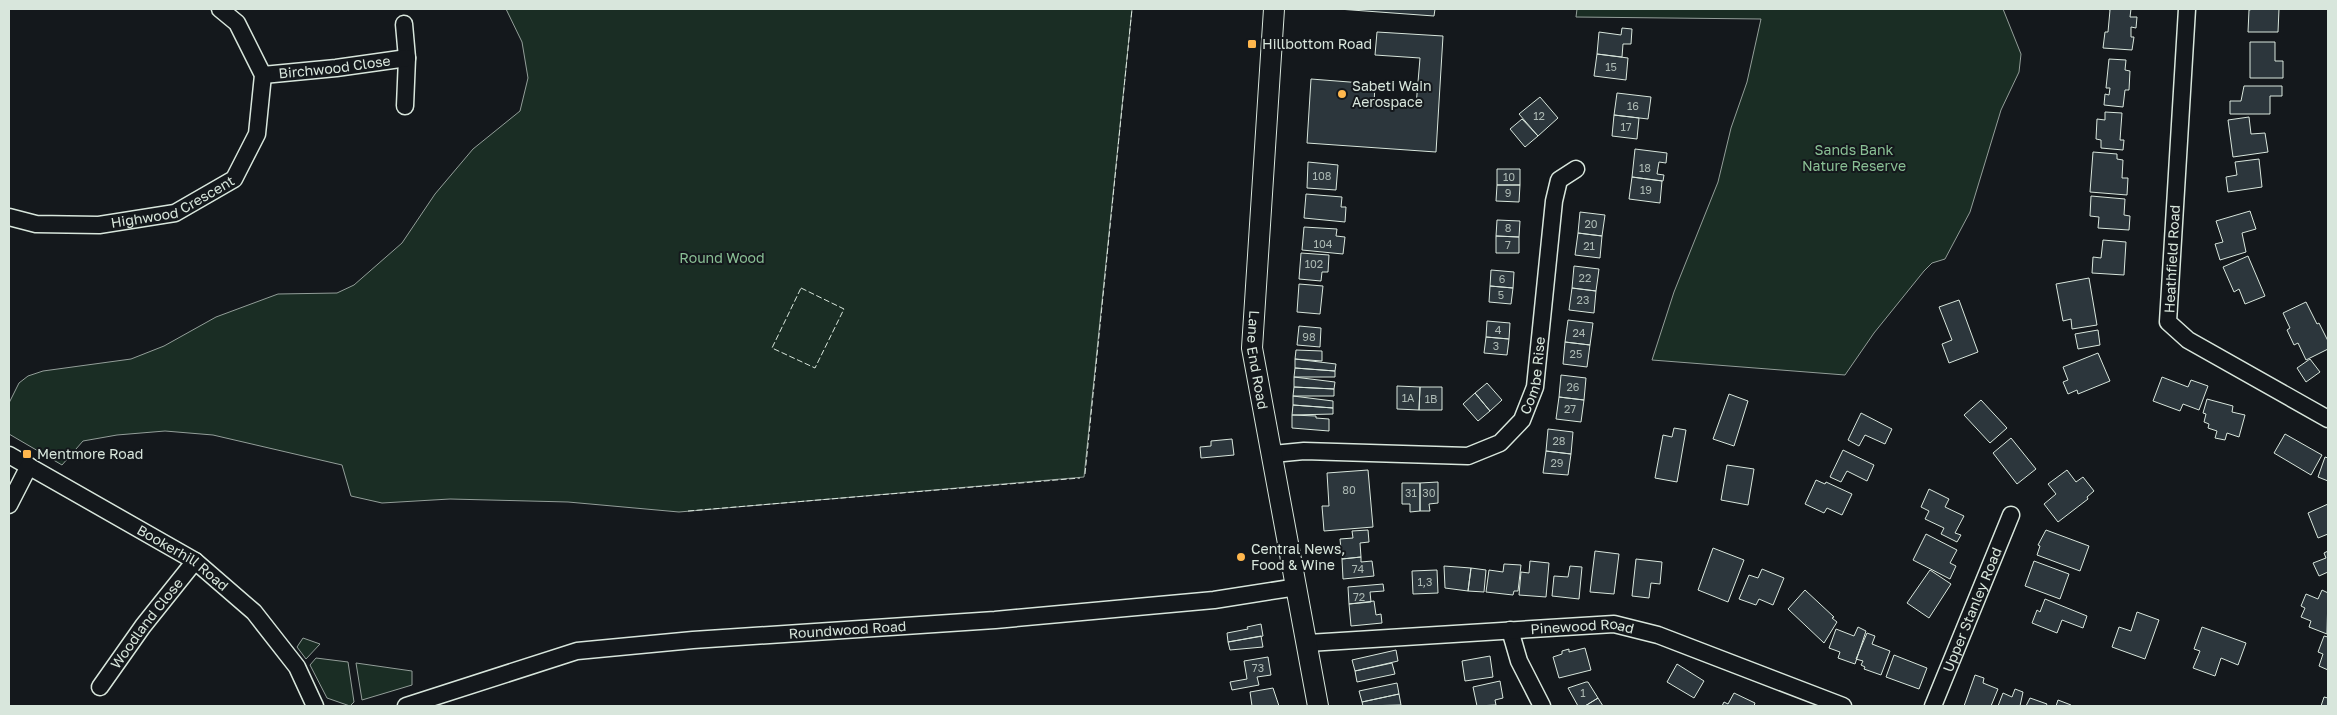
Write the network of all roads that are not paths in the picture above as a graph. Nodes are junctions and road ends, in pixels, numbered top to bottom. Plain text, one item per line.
1 (220, 9) edge
2 (1274, 9) edge
3 (2187, 9) edge
4 (404, 24) dead end
5 (407, 58) junction
6 (263, 75) junction
7 (406, 106) dead end
8 (1576, 170) dead end
9 (9, 217) edge
10 (2328, 418) edge
11 (1273, 454) junction
12 (9, 455) edge
13 (29, 466) junction
14 (9, 505) edge
15 (2011, 515) dead end
16 (195, 561) junction
17 (1297, 587) junction
18 (1510, 630) junction
19 (1308, 642) junction
20 (100, 687) dead end
21 (315, 706) edge
22 (406, 706) edge
23 (1318, 706) edge
24 (1542, 706) edge
25 (1843, 706) edge
26 (1933, 706) edge

1 - 6 street
2 - 11 street, Lane End Road
3 - 10 street, Heathfield Road
4 - 5 street, Birchwood Close
5 - 6 street, Birchwood Close
5 - 7 street, Birchwood Close
6 - 9 street, Highwood Crescent
8 - 11 street, Combe Rise
11 - 17 street, Lane End Road
12 - 13 street, Bookerhill Road
13 - 14 street
13 - 16 street, Bookerhill Road
15 - 26 street, Upper Stanley Road
16 - 20 street, Woodland Close
16 - 21 street, Bookerhill Road
17 - 19 street, Lane End Road
17 - 22 street, Roundwood Road
18 - 19 street, Pinewood Road
18 - 24 street
18 - 25 street, Pinewood Road
19 - 23 street, Lane End Road

